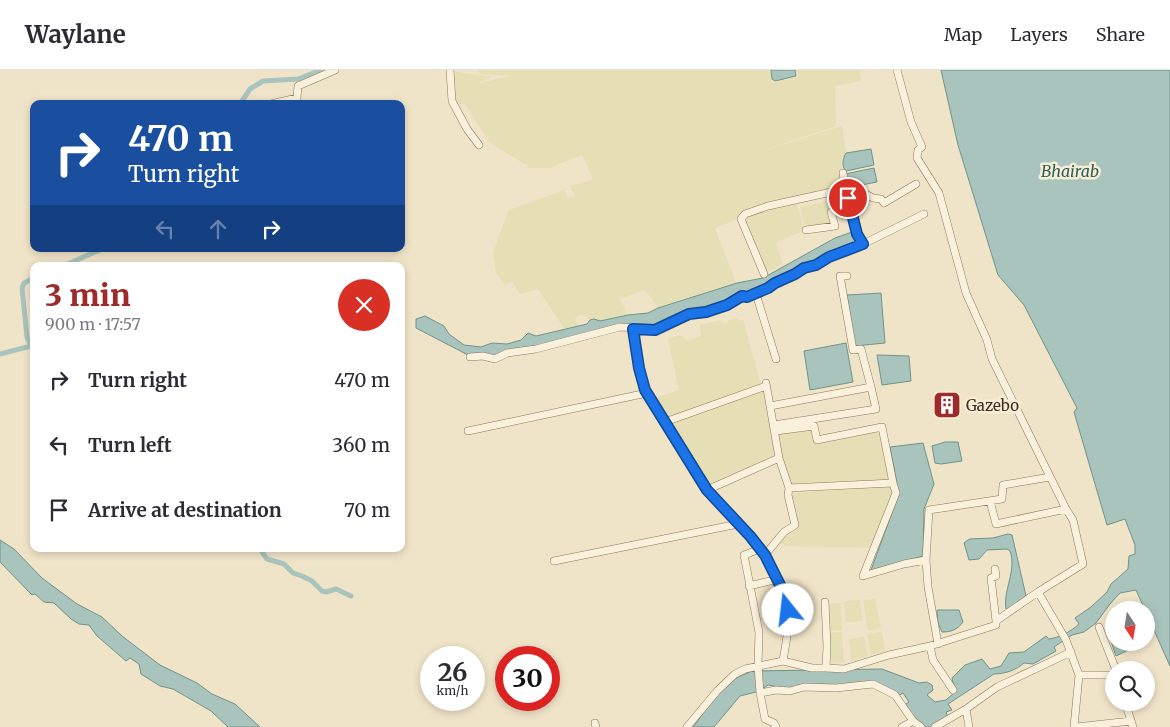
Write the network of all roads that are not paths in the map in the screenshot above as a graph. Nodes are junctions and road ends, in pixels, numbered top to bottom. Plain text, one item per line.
1 (335, 70) edge
2 (450, 70) edge
3 (897, 70) edge
4 (291, 100) edge
5 (480, 145) dead end
6 (844, 173) dead end
7 (916, 184) dead end
8 (845, 189) junction
9 (849, 201) junction
10 (924, 214) dead end
11 (806, 230) dead end
12 (863, 244) junction
13 (764, 274) dead end
14 (847, 276) dead end
15 (756, 294) junction
16 (633, 329) junction
17 (470, 357) dead end
18 (776, 359) dead end
19 (871, 388) junction
20 (647, 393) junction
21 (770, 406) junction
22 (665, 422) junction
23 (775, 428) junction
24 (468, 431) dead end
25 (779, 458) junction
26 (1050, 477) junction
27 (893, 482) junction
28 (789, 488) junction
29 (707, 490) junction
30 (990, 501) junction
31 (1066, 510) junction
32 (738, 524) junction
33 (762, 552) junction
34 (926, 560) junction
35 (554, 561) dead end
36 (995, 570) dead end
37 (778, 579) junction
38 (750, 586) junction
39 (1038, 592) junction
40 (825, 602) dead end
41 (996, 621) junction
42 (1099, 627) dead end
43 (938, 644) junction
44 (930, 646) junction
45 (1071, 652) junction
46 (783, 661) junction
47 (1112, 661) edge
48 (758, 667) junction
49 (826, 668) junction
50 (1079, 675) junction
51 (1105, 676) edge
52 (953, 690) dead end
53 (760, 692) junction
54 (966, 709) junction
55 (1128, 711) edge
56 (913, 721) junction
57 (1132, 724) edge
58 (687, 727) edge
59 (776, 727) edge
60 (902, 727) edge
61 (921, 727) edge
62 (935, 727) edge
63 (969, 727) edge
64 (1075, 727) edge

1 - 4 street
2 - 5 street
3 - 26 street
6 - 8 street
7 - 9 street
8 - 9 street
8 - 13 street
9 - 11 street
9 - 12 street
10 - 12 street
12 - 15 street
14 - 19 street
15 - 16 street
15 - 18 street
16 - 17 street
16 - 20 street
19 - 21 street
19 - 23 street
20 - 22 street
20 - 24 street
21 - 22 street
21 - 23 street
22 - 29 street
23 - 25 street
23 - 27 street
25 - 28 street
25 - 29 street
26 - 30 street
26 - 31 street
27 - 28 street
27 - 34 street
28 - 33 street
29 - 32 street
30 - 31 street
30 - 34 street
31 - 39 street
32 - 33 street
32 - 35 street
33 - 37 street
33 - 38 street
34 - 43 street
36 - 41 street
37 - 38 street
37 - 46 street
38 - 48 street
39 - 41 street
39 - 45 street
40 - 49 street
41 - 43 street
42 - 47 street
43 - 44 street
44 - 49 street
44 - 52 street
45 - 50 street
45 - 54 street
46 - 48 street
46 - 49 street
48 - 53 street
48 - 58 street
50 - 51 street
50 - 64 street
53 - 56 street
53 - 59 street
54 - 62 street
54 - 63 street
55 - 57 street
56 - 60 street
56 - 61 street
57 - 64 street

